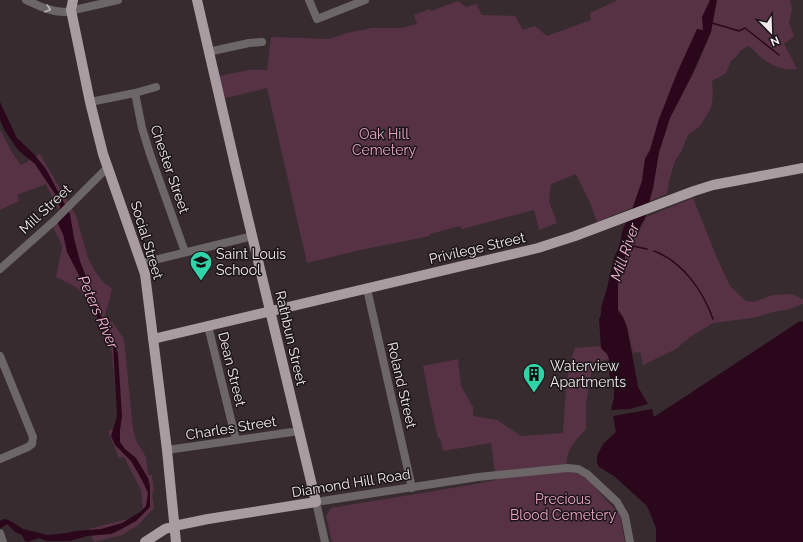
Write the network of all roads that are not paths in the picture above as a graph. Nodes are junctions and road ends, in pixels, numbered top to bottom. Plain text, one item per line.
1 (26, 0) edge
2 (70, 0) edge
3 (118, 0) edge
4 (197, 0) edge
5 (309, 0) edge
6 (365, 0) edge
7 (72, 5) edge
8 (262, 42) dead end
9 (208, 52) junction
10 (156, 87) dead end
11 (135, 93) junction
12 (90, 102) junction
13 (107, 168) junction
14 (803, 168) edge
15 (253, 236) junction
16 (185, 252) junction
17 (142, 263) junction
18 (0, 269) edge
19 (367, 289) junction
20 (271, 312) junction
21 (208, 326) junction
22 (153, 339) junction
23 (0, 356) edge
24 (299, 431) junction
25 (236, 440) junction
26 (167, 450) junction
27 (0, 459) edge
28 (412, 488) junction
29 (316, 502) junction
30 (174, 526) junction
31 (0, 534) edge
32 (3, 542) edge
33 (145, 542) edge
34 (176, 542) edge
35 (325, 542) edge
36 (630, 542) edge

1 -> 7 street
2 - 7 main road, Social Street
3 - 7 street
4 - 9 main road, Rathbun Street
5 - 6 street
7 - 12 main road, Social Street
8 - 9 street
9 - 15 main road, Rathbun Street
10 - 11 street
11 - 12 street
11 - 16 street, Chester Street
12 - 13 main road, Social Street
13 - 17 main road, Social Street
13 - 18 street, Mill Street
14 - 19 main road, Privilege Street
15 - 16 street
15 - 20 main road, Rathbun Street
16 - 17 street
17 - 22 main road, Social Street
19 - 20 main road, Privilege Street
19 - 28 street, Roland Street
20 - 21 main road, Privilege Street
20 - 24 main road, Rathbun Street
21 - 22 main road, Privilege Street
21 - 25 street, Dean Street
22 - 26 main road, Social Street
23 - 27 street
24 - 25 street, Charles Street
24 - 29 main road, Rathbun Street
25 - 26 street, Charles Street
26 - 30 main road, Social Street
28 - 29 street, Diamond Hill Road
28 - 36 street, Diamond Hill Road
29 - 30 main road, Diamond Hill Road
29 - 35 street, Rathbun Street
30 - 33 main road, Diamond Hill Road
30 - 34 main road, Social Street
31 - 32 street

